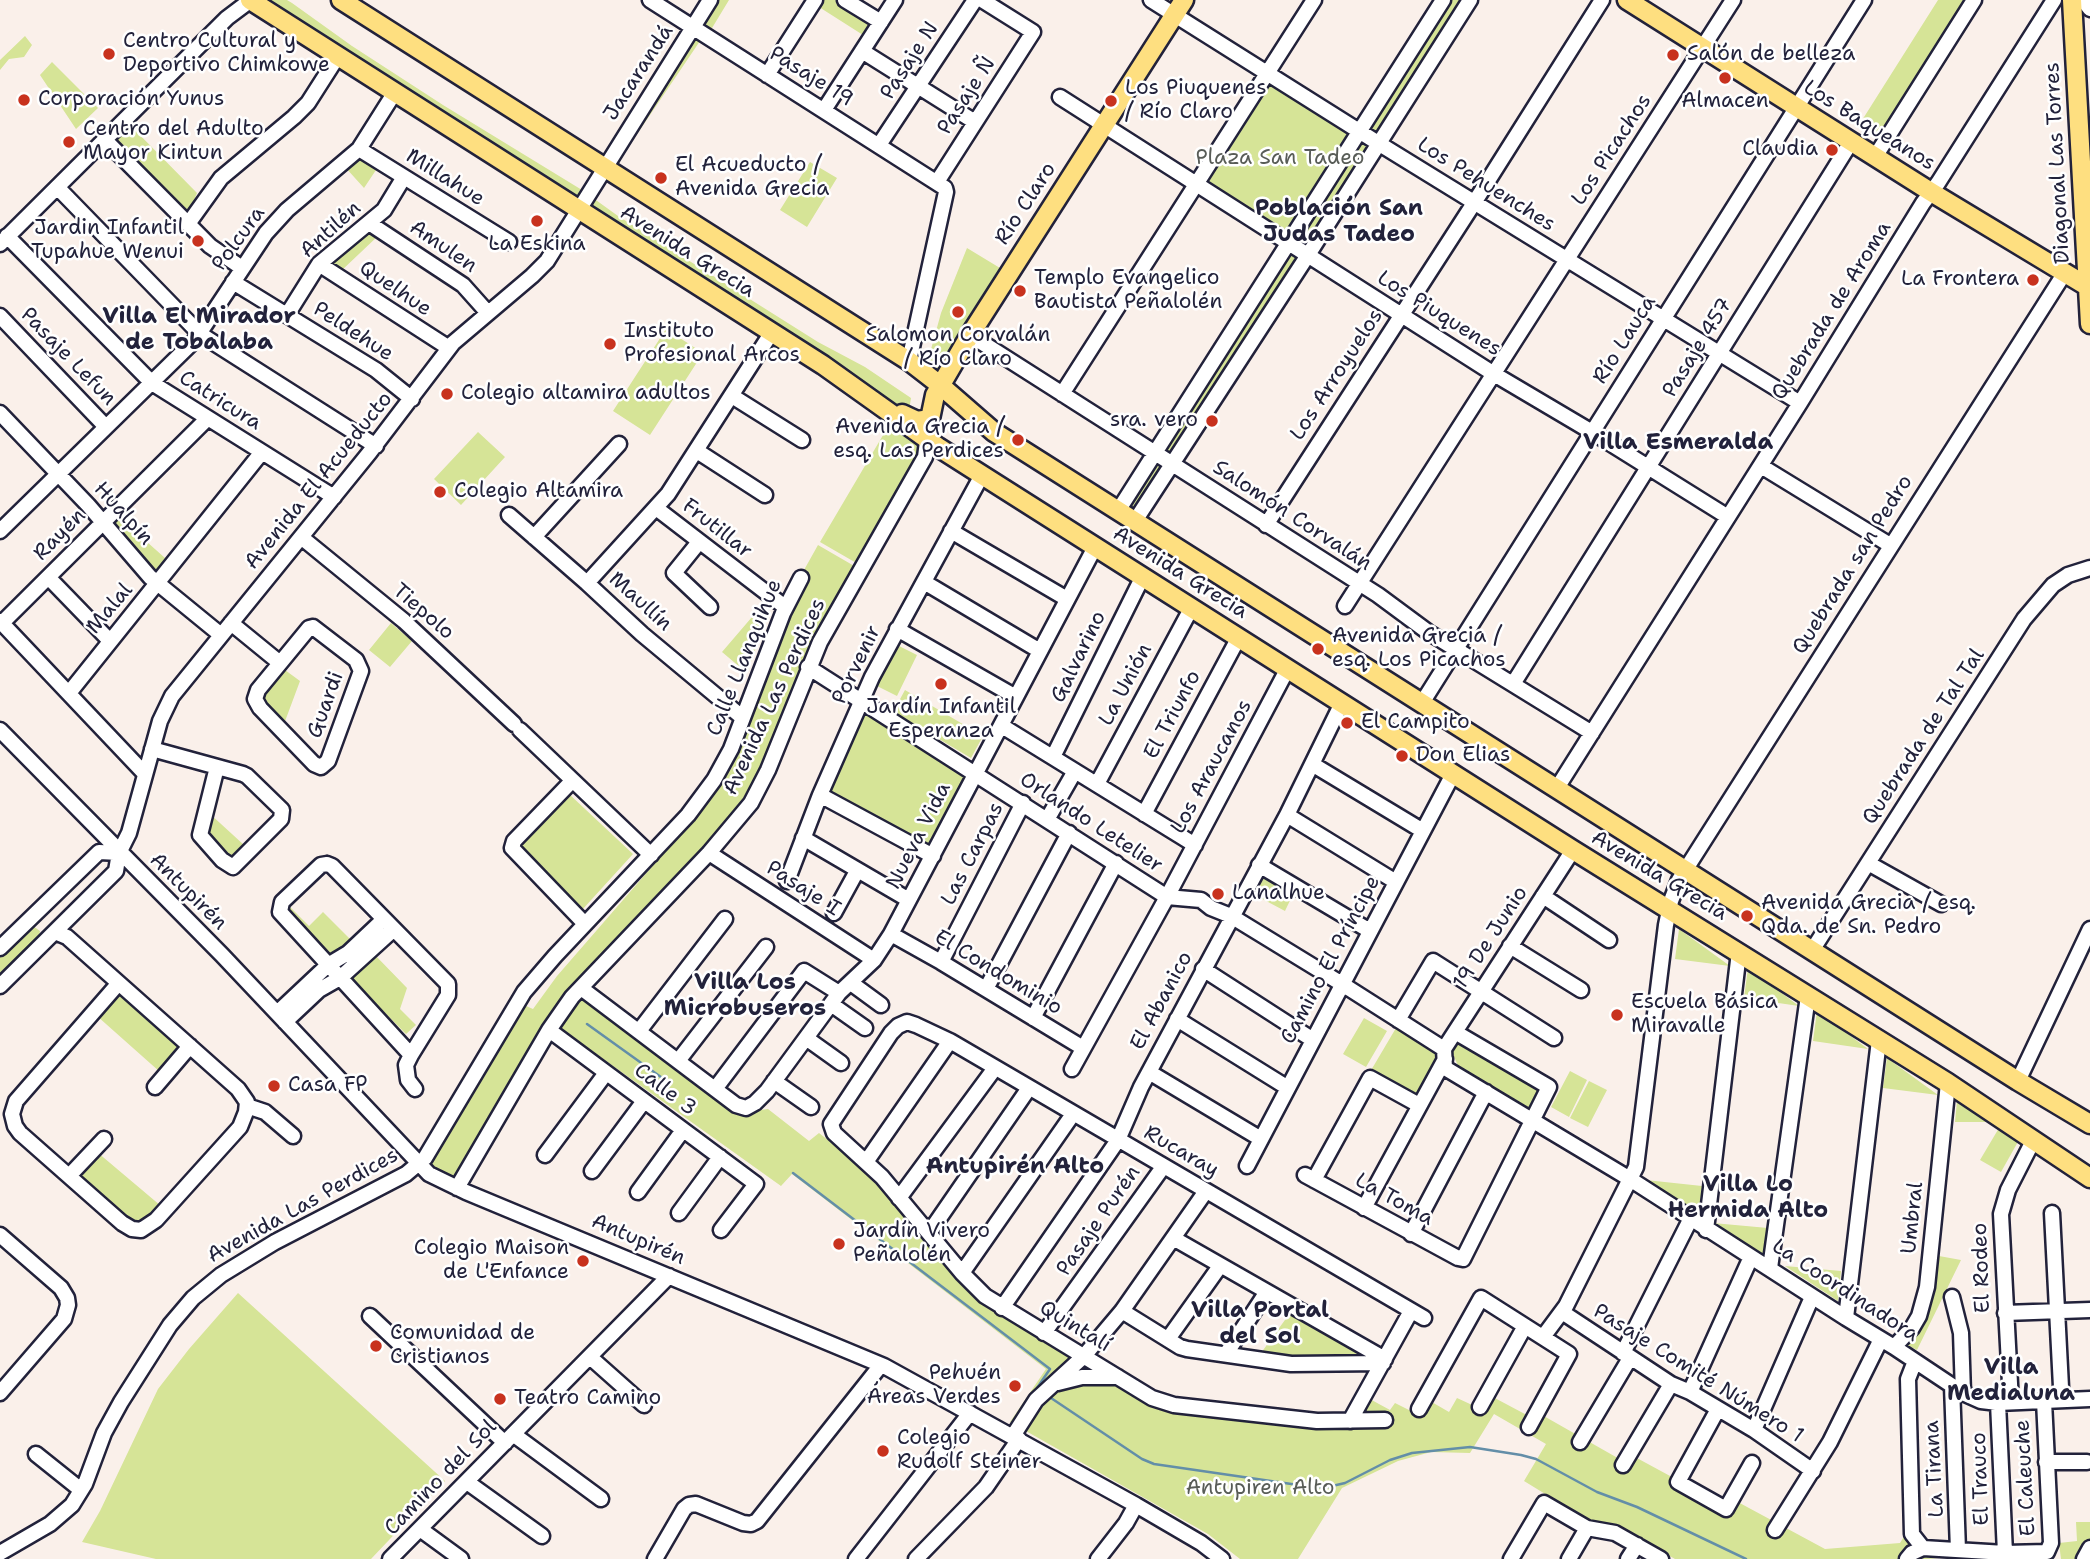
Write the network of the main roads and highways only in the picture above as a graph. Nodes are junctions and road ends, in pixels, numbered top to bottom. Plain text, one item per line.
1 (250, 0) edge
2 (341, 0) edge
3 (1627, 0) edge
4 (2072, 0) edge
5 (1179, 7) edge
6 (2089, 288) edge
7 (2090, 324) edge
8 (940, 385) junction
9 (873, 399) junction
10 (2090, 1124) edge
11 (2090, 1178) edge

1 - 9 main road, Avenida Grecia
2 - 8 main road, Avenida Grecia
3 - 6 main road, Los Baqueanos
4 - 6 main road, Diagonal Las Torres
5 - 8 main road, Río Claro
6 - 7 main road, Diagonal Las Torres
8 - 9 main road, Río Claro
8 - 10 main road, Avenida Grecia
9 - 11 main road, Avenida Grecia

